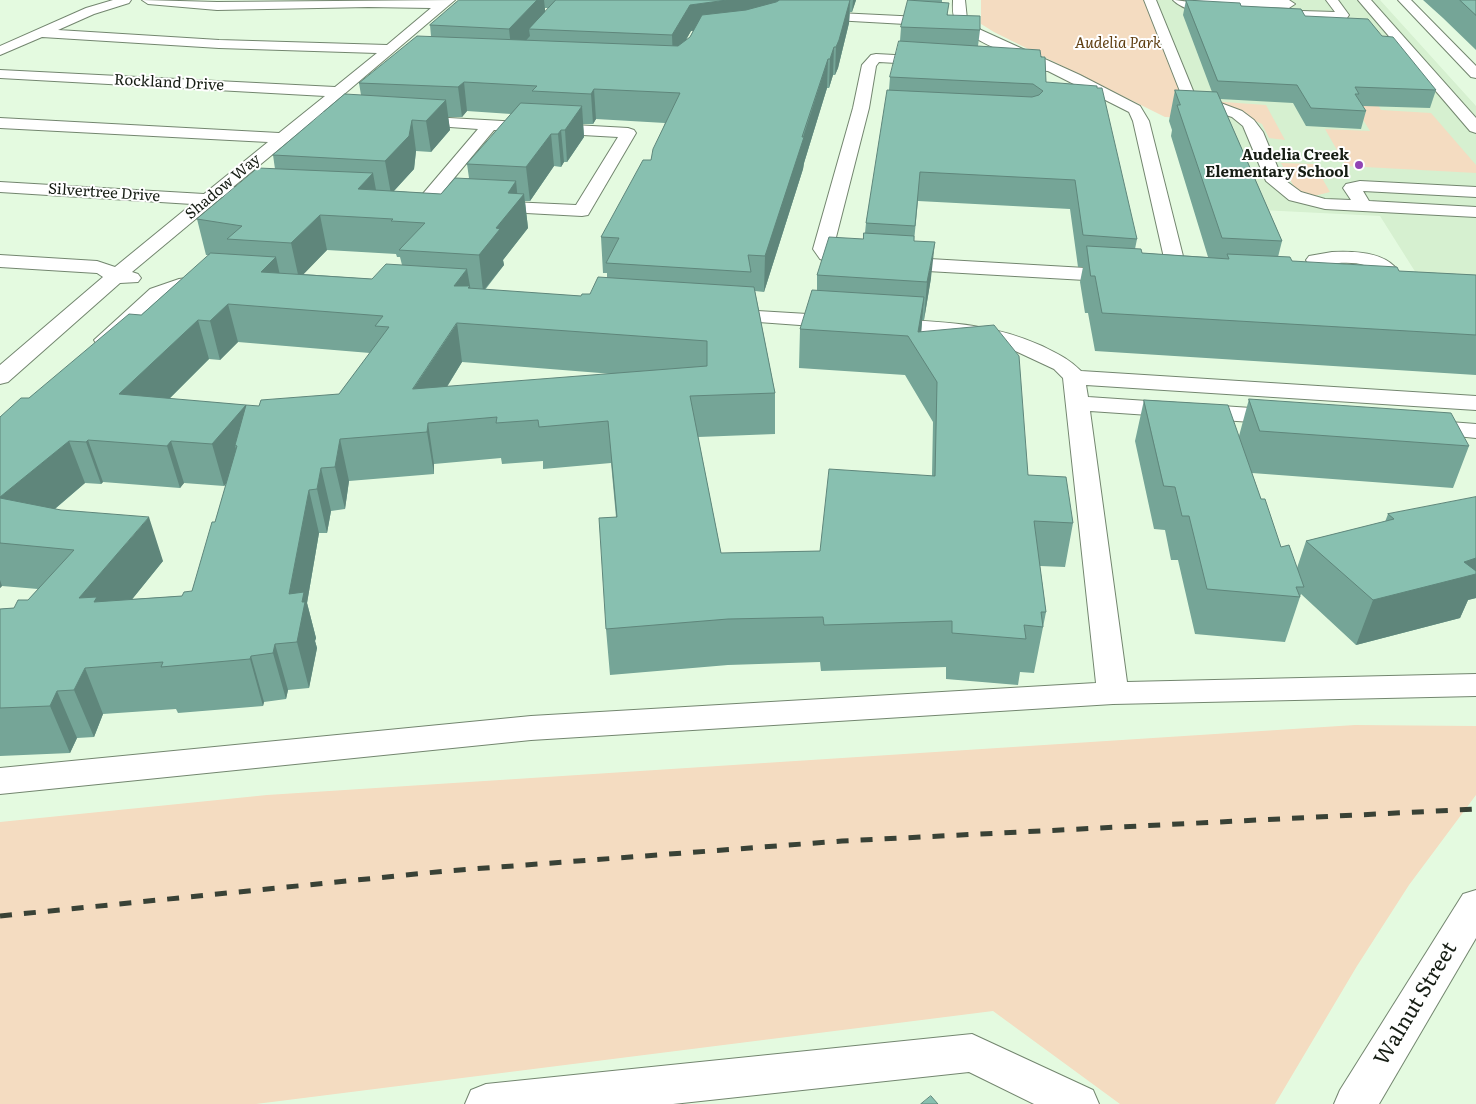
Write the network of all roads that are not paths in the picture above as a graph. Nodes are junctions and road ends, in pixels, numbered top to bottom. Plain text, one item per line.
1 (125, 0) edge
2 (148, 0) edge
3 (958, 0) edge
4 (1150, 0) edge
5 (1179, 0) edge
6 (1185, 0) edge
7 (1364, 0) edge
8 (1404, 0) edge
9 (1334, 3) edge
10 (446, 6) edge
11 (838, 17) edge
12 (962, 23) junction
13 (42, 33) junction
14 (0, 51) edge
15 (390, 54) junction
16 (953, 62) edge
17 (992, 64) edge
18 (1050, 67) junction
19 (0, 74) edge
20 (1476, 74) edge
21 (338, 92) junction
22 (861, 108) junction
23 (881, 109) dead end
24 (309, 116) junction
25 (371, 119) edge
26 (401, 121) edge
27 (0, 123) edge
28 (490, 125) junction
29 (1476, 128) edge
30 (282, 138) junction
31 (0, 187) edge
32 (1476, 192) edge
33 (283, 195) edge
34 (213, 196) junction
35 (405, 202) edge
36 (424, 203) junction
37 (444, 204) edge
38 (473, 205) edge
39 (1363, 206) junction
40 (1476, 212) edge
41 (0, 261) edge
42 (114, 277) junction
43 (1139, 277) edge
44 (1159, 278) edge
45 (1179, 280) junction
46 (1198, 281) edge
47 (231, 283) edge
48 (179, 285) junction
49 (1329, 289) edge
50 (1401, 293) edge
51 (706, 314) edge
52 (93, 350) edge
53 (1, 375) edge
54 (1074, 377) junction
55 (1076, 403) junction
56 (1476, 403) edge
57 (1300, 418) edge
58 (1398, 425) edge
59 (1476, 431) edge
60 (1476, 685) edge
61 (1113, 693) junction
62 (0, 781) edge
63 (1476, 904) edge
64 (1075, 1102) edge
65 (486, 1104) edge
66 (1355, 1104) edge

1 - 13 street
2 - 10 street
3 - 12 street
4 - 39 street
5 - 9 street
6 - 9 street
7 - 29 street
8 - 20 street
10 - 15 street, Shadow Way
11 - 12 street
12 - 18 street
13 - 14 street
13 - 15 street
15 - 21 street, Shadow Way
16 - 22 street
17 - 18 street
18 - 45 street
19 - 21 street, Rockland Drive
21 - 24 street, Shadow Way
22 - 23 street
22 - 43 street
24 - 25 street
24 - 30 street, Shadow Way
26 - 28 street
27 - 30 street
28 - 36 street
28 - 38 street
30 - 34 street, Shadow Way
31 - 34 street, Silvertree Drive
32 - 39 street
33 - 34 street, Silvertree Drive
34 - 42 street, Shadow Way
35 - 36 street
36 - 37 street
39 - 40 street
41 - 42 street
42 - 48 street
42 - 53 street, Shadow Way
44 - 45 street
45 - 46 street
47 - 48 street
48 - 52 street
49 - 50 street
51 - 54 street
54 - 55 street
54 - 56 street
55 - 57 street
55 - 61 street
58 - 59 street
60 - 61 street
61 - 62 street
63 - 66 street, Walnut Street
64 - 65 street

